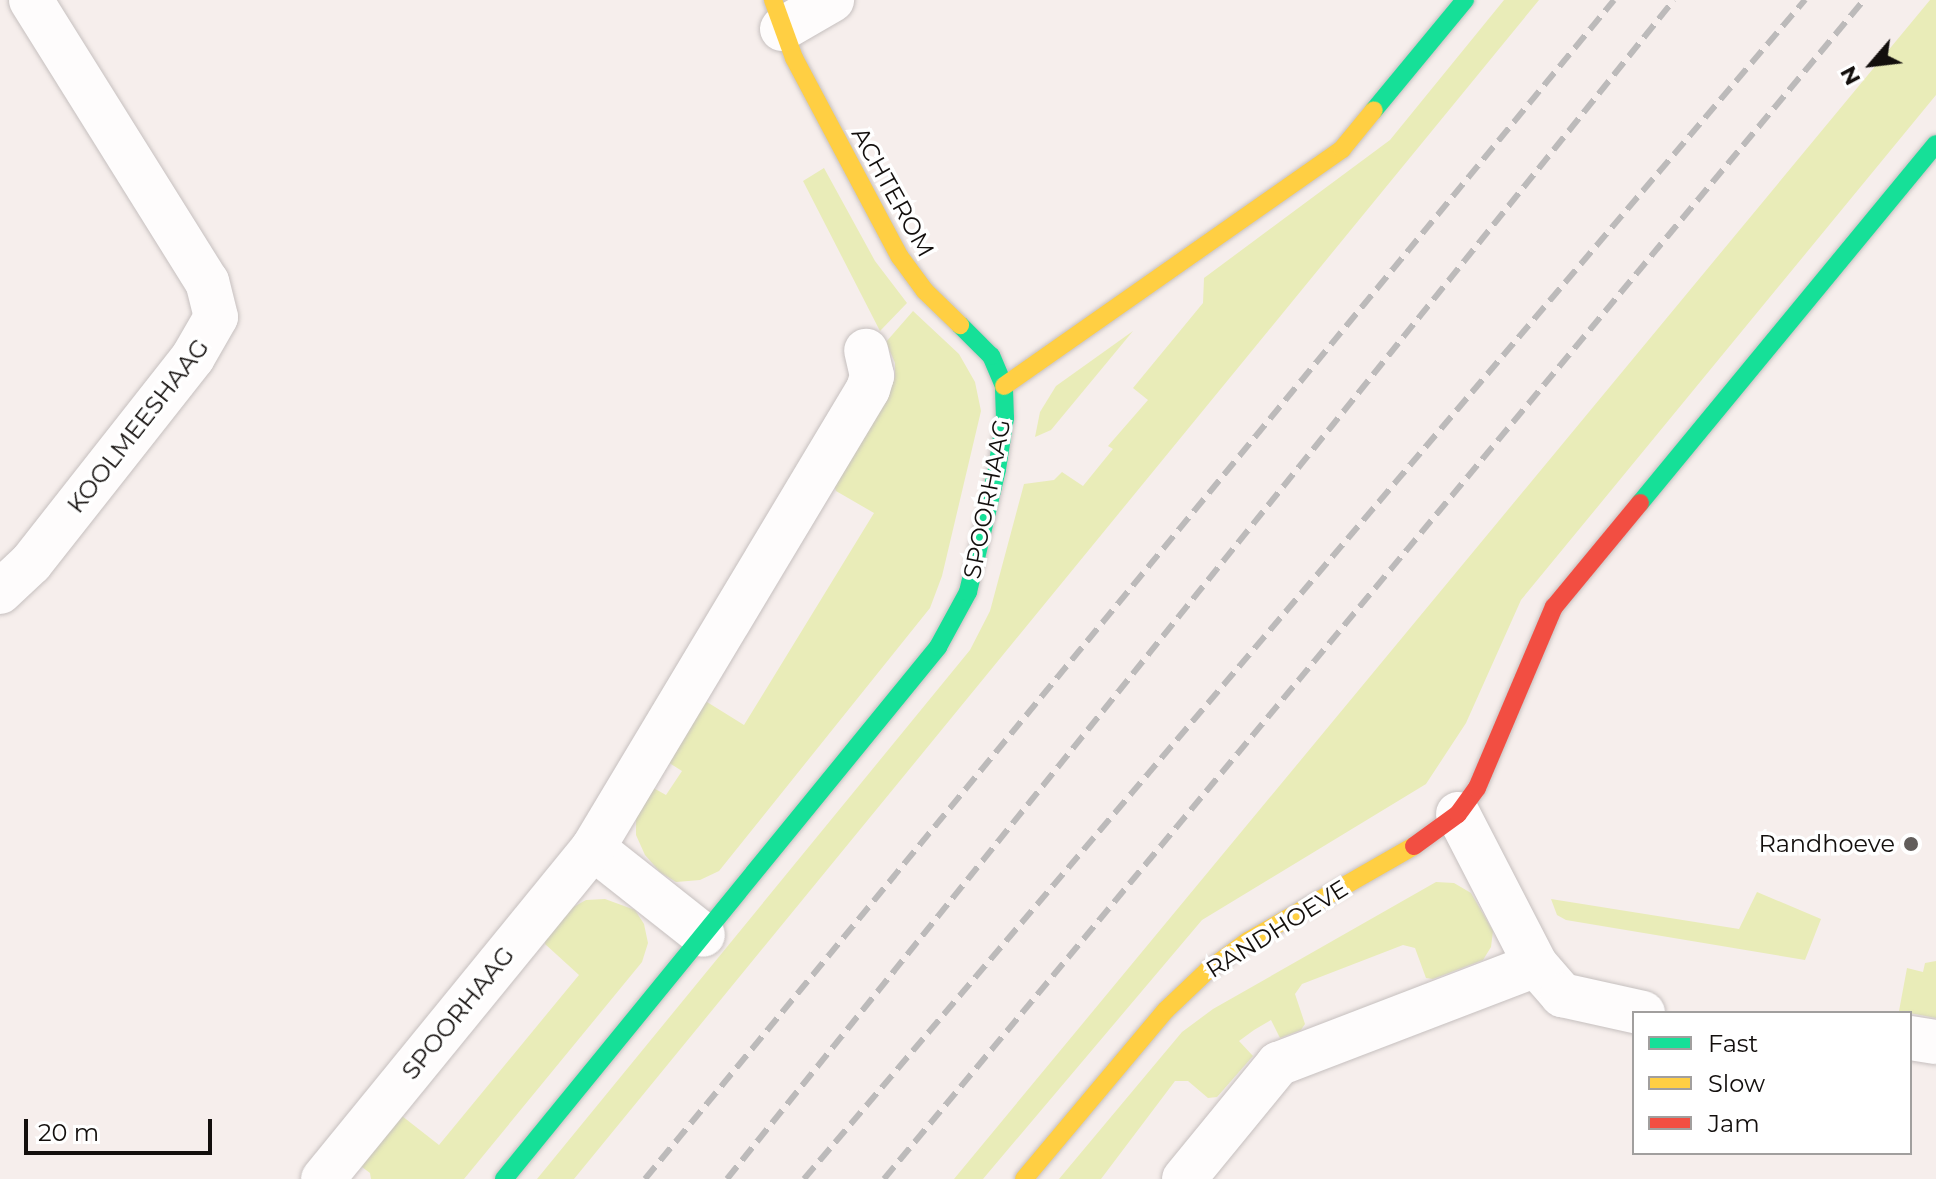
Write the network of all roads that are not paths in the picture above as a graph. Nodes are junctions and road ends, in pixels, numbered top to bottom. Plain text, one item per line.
1 (31, 0) edge
2 (832, 0) edge
3 (1465, 0) edge
4 (778, 15) edge
5 (1936, 144) edge
6 (866, 351) dead end
7 (1004, 386) junction
8 (0, 592) edge
9 (1458, 814) junction
10 (593, 848) junction
11 (703, 935) junction
12 (1536, 965) junction
13 (1634, 1011) edge
14 (1912, 1038) edge
15 (1936, 1042) edge
16 (323, 1179) edge
17 (504, 1179) edge
18 (1024, 1179) edge
19 (1184, 1179) edge

1 - 8 street, KOOLMEESHAAG
2 - 4 street
3 - 7 street, SPOORHAAG
4 - 7 street, ACHTEROM
5 - 9 street, RANDHOEVE
6 - 10 street, SPOORHAAG
7 - 11 street, SPOORHAAG
9 - 12 street
9 - 18 street, RANDHOEVE
10 - 11 street
10 - 16 street, SPOORHAAG
11 - 17 street, SPOORHAAG
12 - 13 street
12 - 19 street
14 - 15 street

